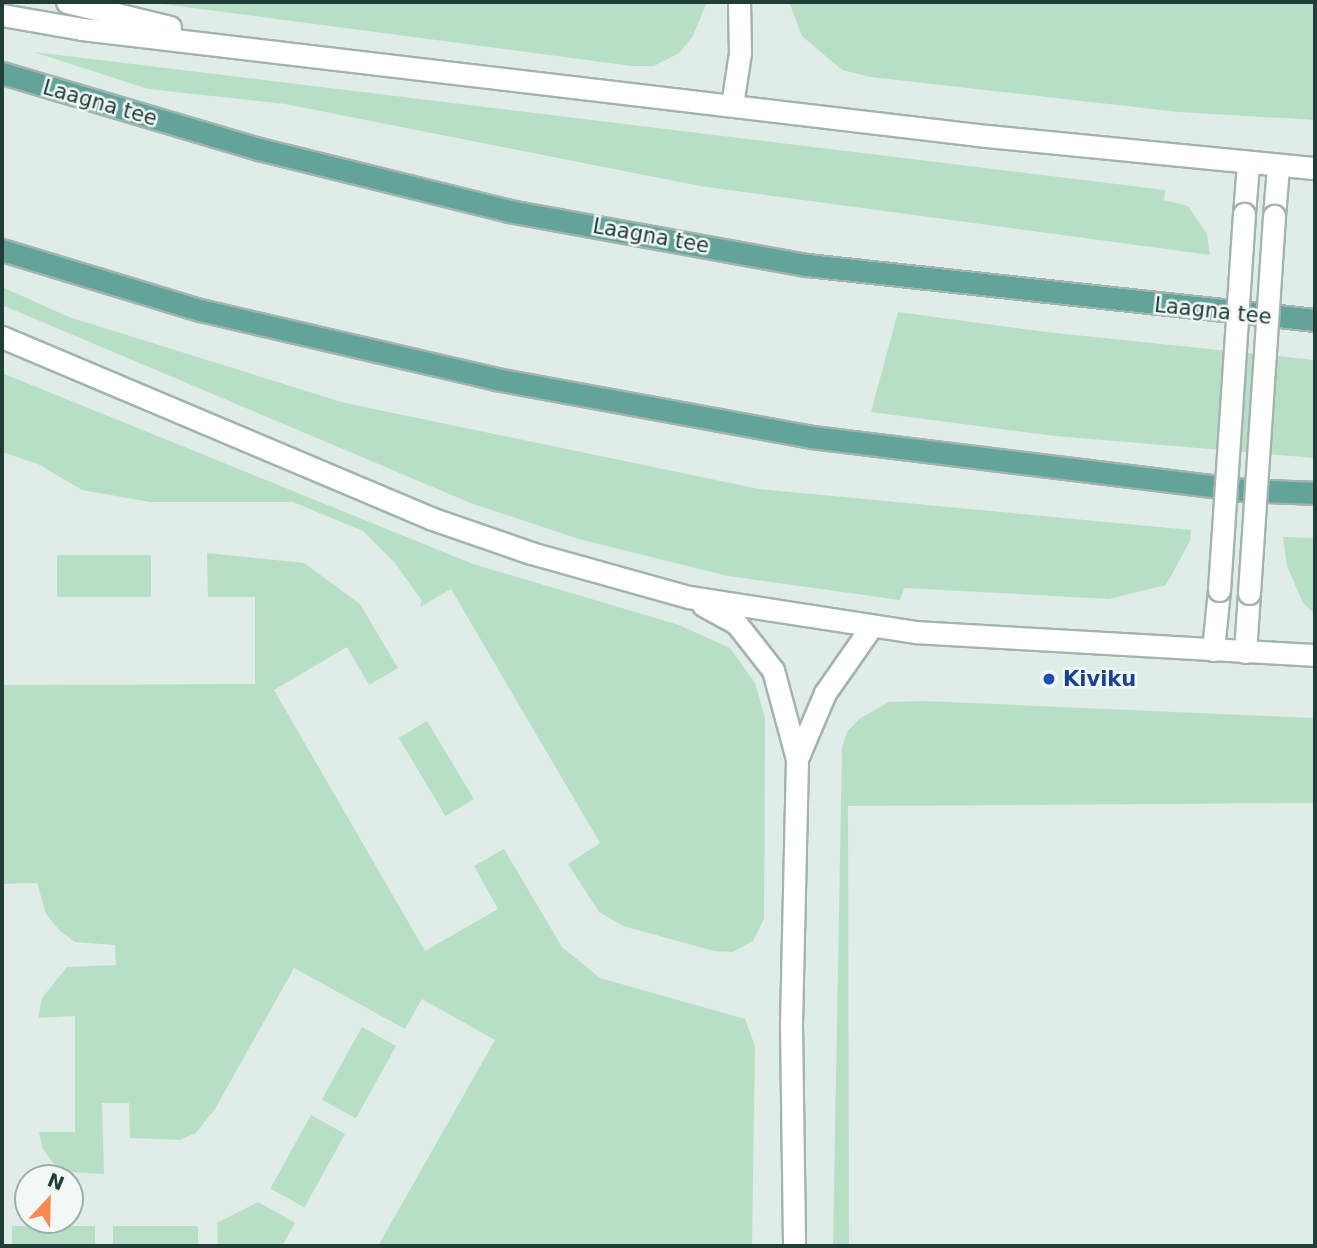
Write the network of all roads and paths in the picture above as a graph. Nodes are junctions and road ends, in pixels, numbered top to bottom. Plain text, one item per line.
1 (67, 2) edge
2 (739, 2) edge
3 (2, 15) edge
4 (243, 46) junction
5 (2, 74) edge
6 (732, 105) junction
7 (1248, 164) junction
8 (1278, 167) junction
9 (1315, 168) edge
10 (2, 250) edge
11 (1315, 320) edge
12 (2, 337) edge
13 (2, 346) edge
14 (92, 376) junction
15 (1315, 493) edge
16 (689, 597) junction
17 (871, 627) junction
18 (1213, 650) junction
19 (1245, 652) junction
20 (1315, 655) edge
21 (797, 759) junction
22 (794, 1246) edge

1 - 4 street
2 - 6 street
3 - 4 street
4 - 6 street
5 - 11 main road, Laagna tee
6 - 7 street
7 - 8 street
7 - 18 street, bridge
8 - 9 street
8 - 19 street, bridge
10 - 15 main road
12 - 14 street
13 - 14 street
14 - 16 street
16 - 17 street
16 - 21 street
17 - 18 street
17 - 21 street
18 - 19 street
19 - 20 street
21 - 22 street

